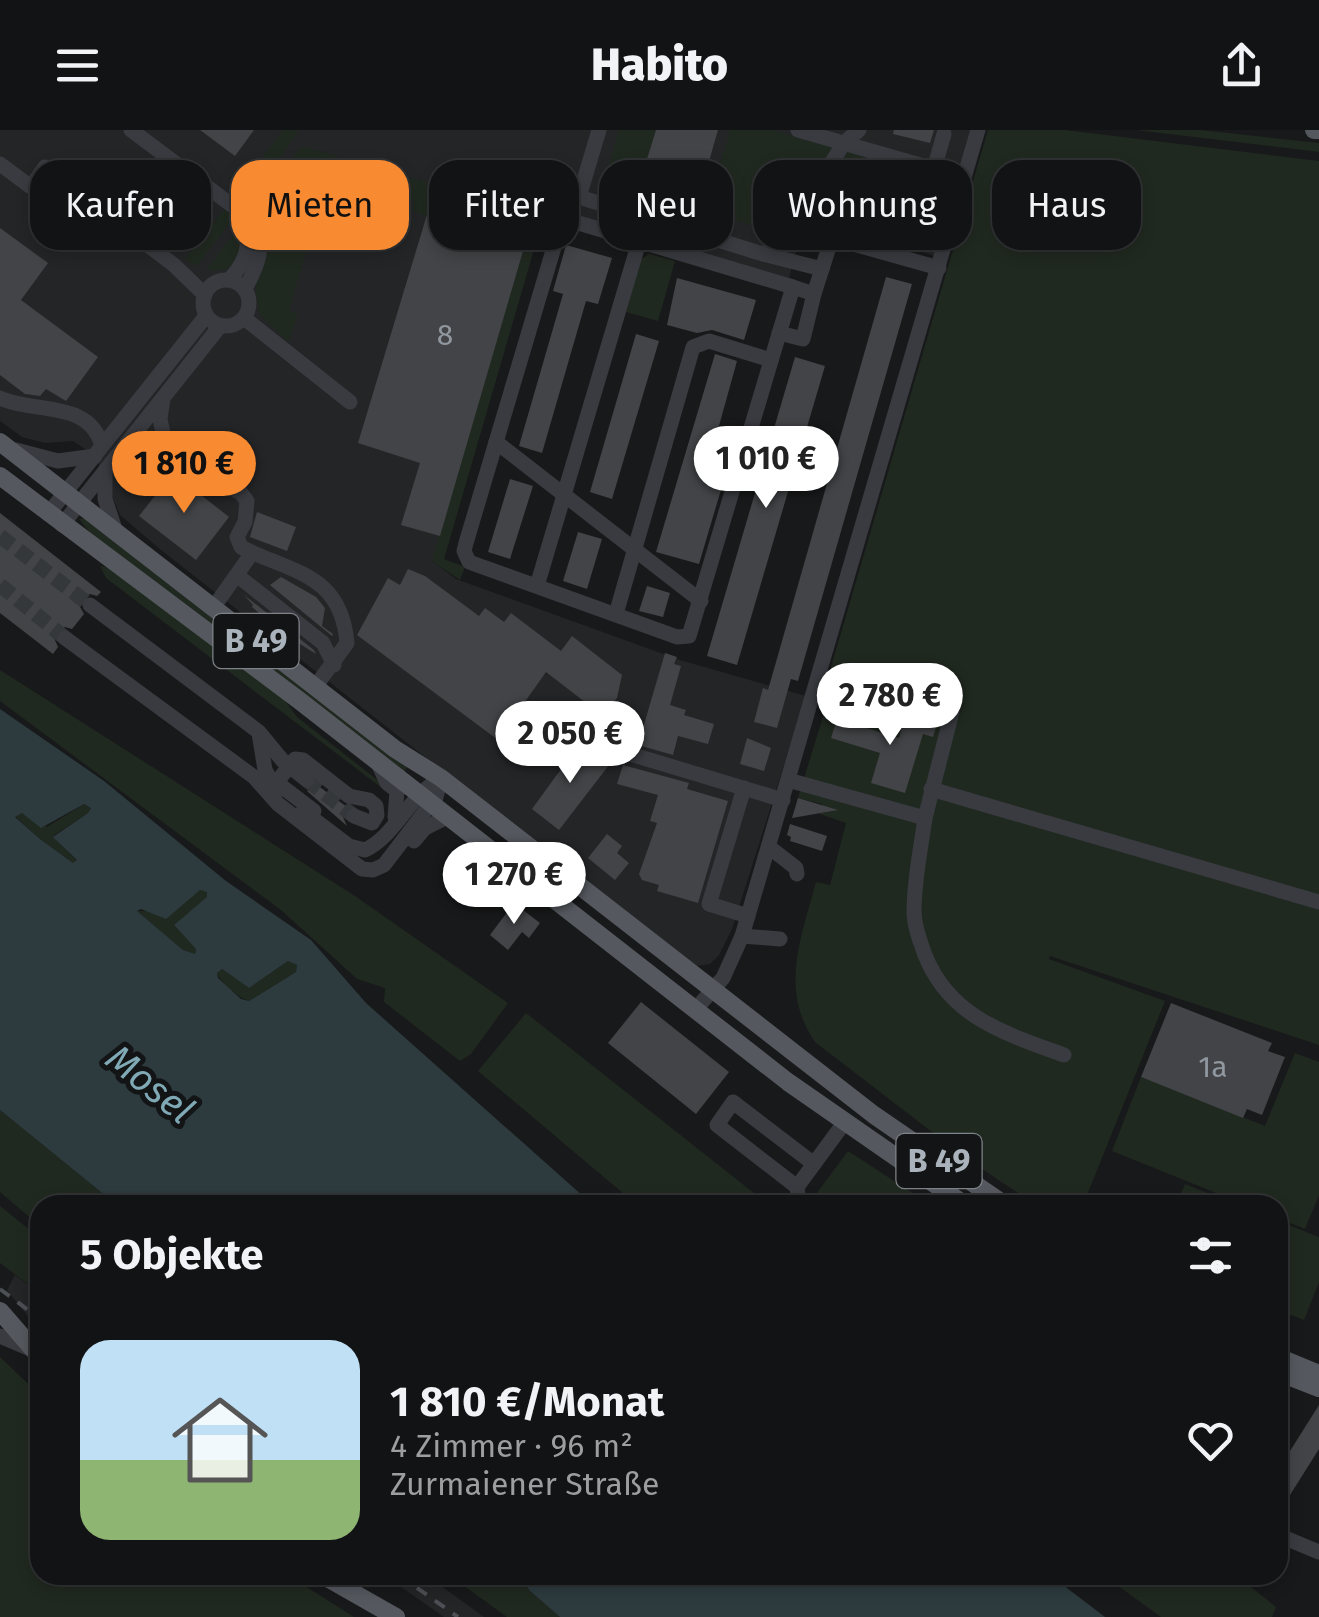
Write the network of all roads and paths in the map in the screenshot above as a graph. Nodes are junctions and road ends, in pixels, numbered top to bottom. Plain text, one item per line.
1 (131, 130) edge
2 (599, 130) edge
3 (798, 130) edge
4 (859, 130) edge
5 (978, 130) edge
6 (944, 134) dead end
7 (844, 143) junction
8 (0, 164) edge
9 (231, 204) edge
10 (599, 230) edge
11 (248, 250) edge
12 (260, 250) edge
13 (637, 250) edge
14 (666, 250) edge
15 (763, 254) junction
16 (939, 268) junction
17 (822, 269) junction
18 (216, 286) junction
19 (793, 287) junction
20 (245, 288) junction
21 (814, 294) junction
22 (244, 318) junction
23 (213, 321) junction
24 (779, 333) junction
25 (771, 360) junction
26 (0, 398) edge
27 (163, 400) junction
28 (350, 402) dead end
29 (165, 442) junction
30 (496, 442) junction
31 (3, 444) edge
32 (99, 451) junction
33 (120, 454) junction
34 (104, 473) junction
35 (0, 476) edge
36 (565, 494) junction
37 (72, 499) junction
38 (55, 520) junction
39 (117, 534) junction
40 (634, 548) junction
41 (252, 553) junction
42 (238, 576) junction
43 (537, 586) junction
44 (701, 601) junction
45 (90, 606) tunnel mouth
46 (213, 608) junction
47 (616, 614) junction
48 (65, 638) tunnel mouth
49 (334, 664) junction
50 (315, 687) junction
51 (952, 712) dead end
52 (582, 730) dead end
53 (259, 732) junction
54 (378, 763) junction
55 (288, 765) junction
56 (441, 778) junction
57 (306, 780) tunnel mouth
58 (788, 780) junction
59 (744, 788) junction
60 (932, 788) junction
61 (424, 799) junction
62 (783, 800) junction
63 (354, 816) dead end
64 (447, 818) junction
65 (925, 818) junction
66 (392, 827) junction
67 (769, 847) junction
68 (354, 849) junction
69 (381, 867) junction
70 (796, 874) dead end
71 (1319, 902) edge
72 (748, 916) junction
73 (742, 936) junction
74 (780, 938) dead end
75 (713, 989) junction
76 (695, 1010) junction
77 (780, 1041) junction
78 (1064, 1055) dead end
79 (763, 1062) junction
80 (844, 1123) junction
81 (814, 1164) junction
82 (797, 1187) junction
83 (798, 1195) edge
84 (946, 1195) edge
85 (990, 1195) edge
86 (0, 1312) edge
87 (0, 1336) edge
88 (30, 1345) edge
89 (30, 1350) edge
90 (1288, 1361) edge
91 (1319, 1374) edge
92 (1288, 1376) edge
93 (1319, 1388) edge
94 (1288, 1539) edge
95 (1319, 1552) edge
96 (340, 1585) edge
97 (396, 1617) edge

1 - 9 street
2 - 15 street
3 - 7 street
4 - 7 street
5 - 16 street
6 - 7 street
7 - 15 street
8 - 18 street
10 - 30 street
11 - 18 street
12 - 20 street
13 - 36 street
14 - 19 street
15 - 17 street
16 - 17 street
16 - 58 street
17 - 21 street
18 - 20 street
18 - 23 street
19 - 21 street
19 - 24 street
20 - 22 street
21 - 24 street
22 - 23 street
22 - 28 street
23 - 27 street
23 - 32 street
24 - 25 street
25 - 40 street
25 - 44 street
26 - 32 street
27 - 29 street
27 - 33 street
29 - 33 street
29 - 41 street
30 - 36 street
30 - 43 street
31 - 32 street
31 - 37 main road, B 49
32 - 37 street
33 - 34 street
34 - 37 street
34 - 39 street
35 - 38 main road, B 49
36 - 40 street
36 - 43 street
37 - 38 street
37 - 39 main road, B 49
38 - 54 main road, B 49
39 - 46 main road, B 49
40 - 44 street
40 - 47 street
41 - 42 street
41 - 49 street
42 - 46 street
42 - 49 street
43 - 47 street
44 - 47 street
45 - 53 street
46 - 50 main road, B 49
48 - 69 street
49 - 50 street
50 - 56 main road, B 49
51 - 60 street
52 - 59 street
53 - 55 street
53 - 68 street
54 - 61 main road, B 49
54 - 66 street
55 - 57 street
55 - 63 street
55 - 68 street
56 - 61 street
56 - 75 main road, B 49
58 - 62 street
58 - 65 street
59 - 62 street
59 - 72 street
60 - 65 street
60 - 71 street
61 - 64 main road, B 49
61 - 66 street
61 - 69 street
62 - 67 street
64 - 69 street
64 - 76 main road, B 49
65 - 78 street
66 - 68 street
67 - 70 street
67 - 72 street
72 - 73 street
73 - 74 street
73 - 75 street
75 - 76 street
75 - 77 main road, B 49
76 - 79 main road, B 49
77 - 79 main road
77 - 85 main road, B 49
79 - 80 main road, B 49
80 - 81 street
80 - 84 main road, B 49
81 - 82 street
81 - 82 street
82 - 83 street
86 - 88 main road
87 - 89 street
90 - 91 main road
92 - 93 main road
94 - 95 street
96 - 97 main road

